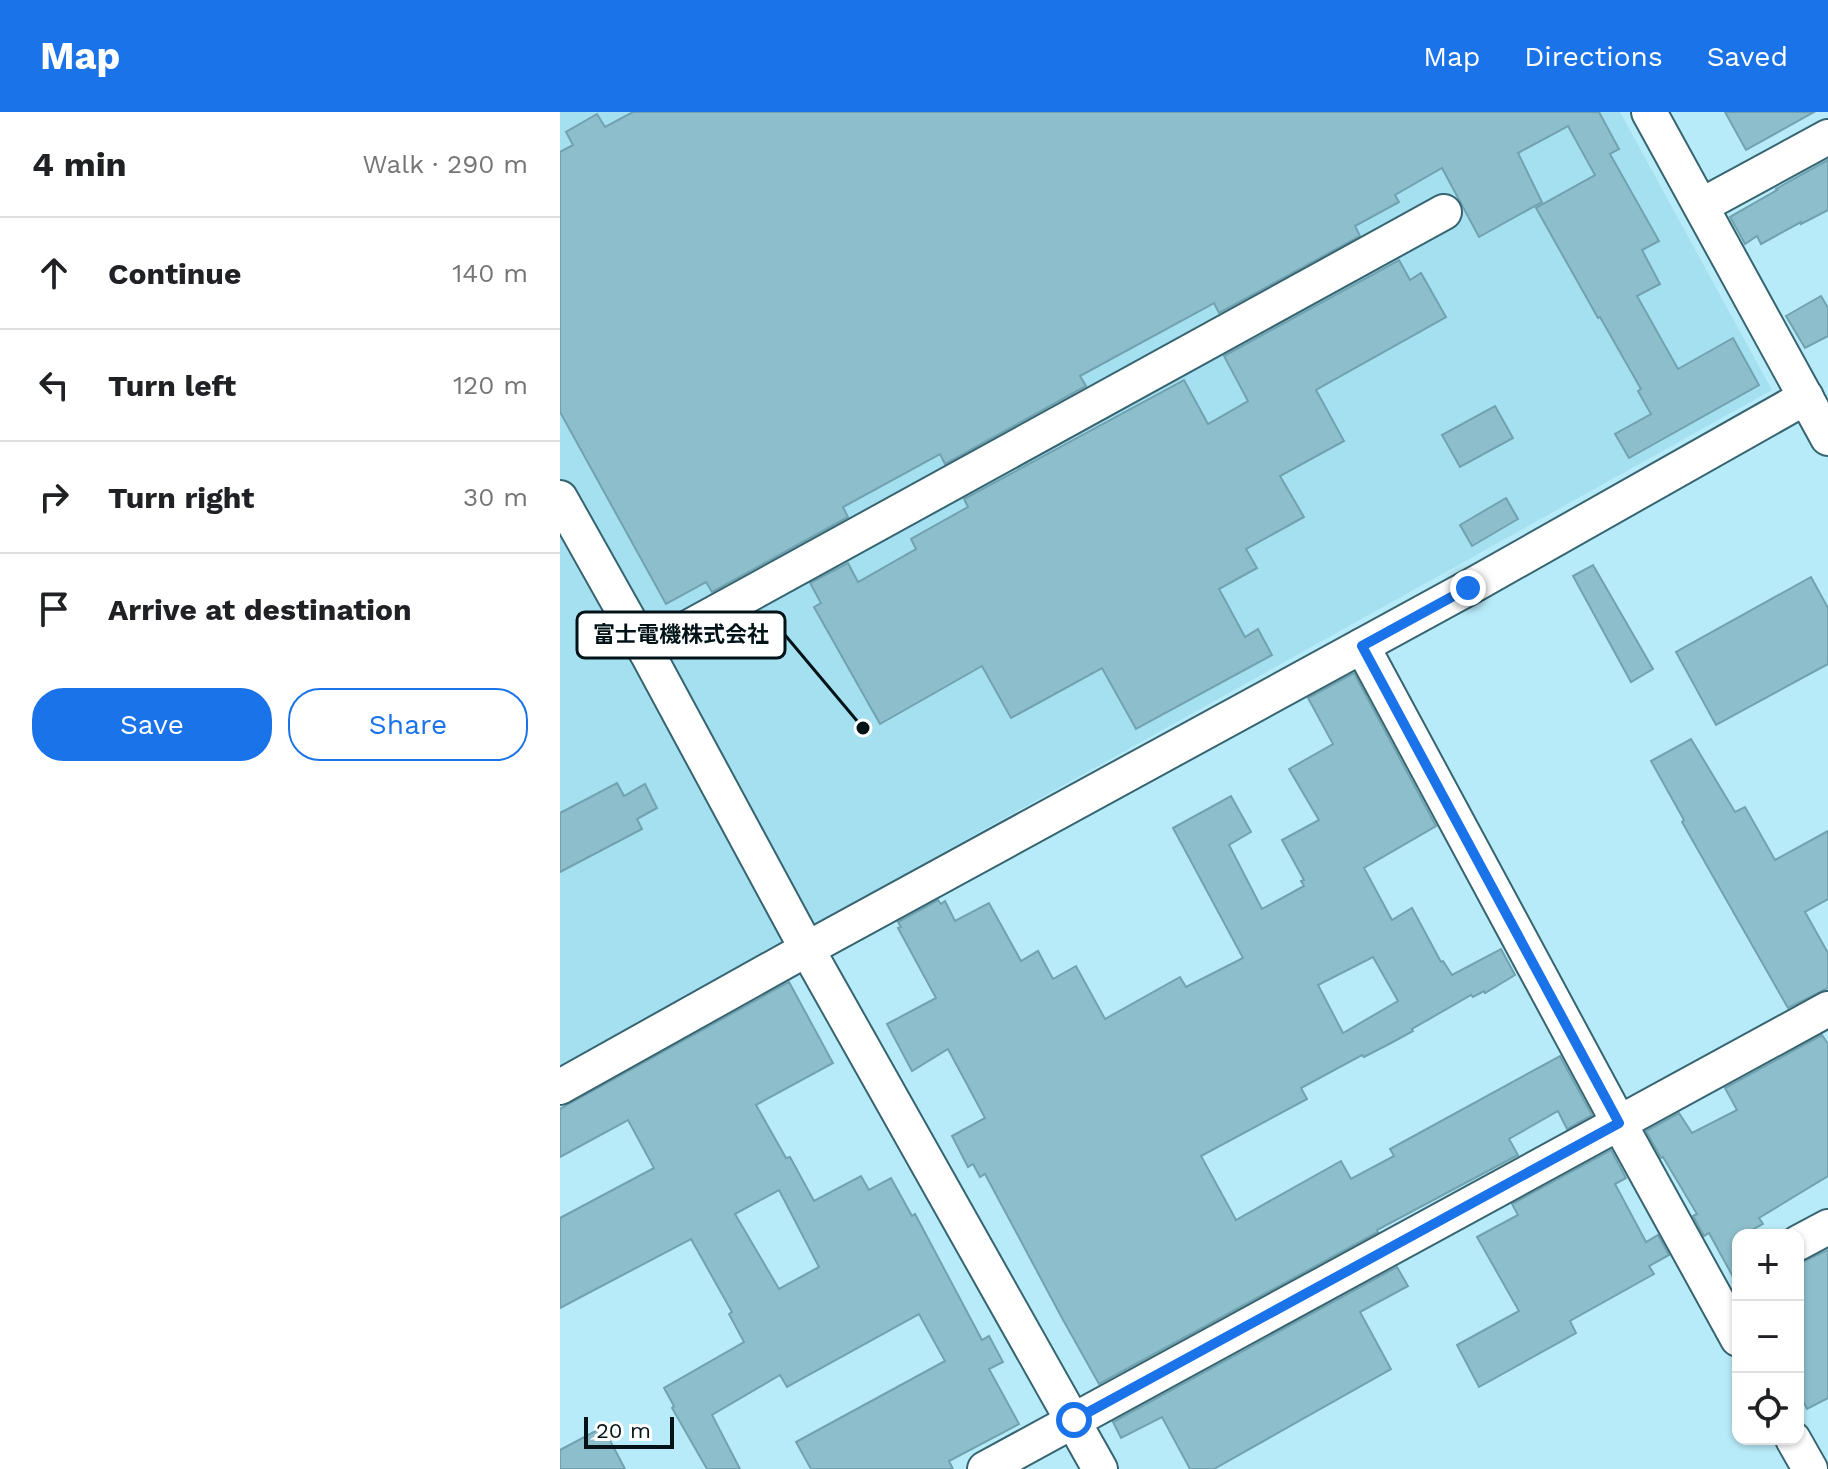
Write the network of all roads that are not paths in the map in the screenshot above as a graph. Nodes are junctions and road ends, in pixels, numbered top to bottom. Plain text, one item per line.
1 (1649, 112) edge
2 (1828, 137) edge
3 (1701, 206) junction
4 (1444, 212) dead end
5 (1806, 397) junction
6 (1828, 438) edge
7 (560, 498) edge
8 (1362, 646) junction
9 (646, 651) junction
10 (807, 949) junction
11 (1828, 1009) edge
12 (560, 1087) edge
13 (1619, 1123) junction
14 (1828, 1227) edge
15 (1804, 1240) edge
16 (1732, 1328) edge
17 (1074, 1420) junction
18 (1796, 1445) edge
19 (985, 1469) edge
20 (1100, 1469) edge
21 (1810, 1469) edge

1 - 3 street
2 - 3 street
3 - 5 street
4 - 9 street
5 - 6 street
5 - 8 street
7 - 9 street
8 - 10 street
8 - 13 street
9 - 10 street
10 - 12 street
10 - 17 street
11 - 13 street
13 - 16 street
13 - 17 street
14 - 15 street
17 - 19 street
17 - 20 street
18 - 21 street

